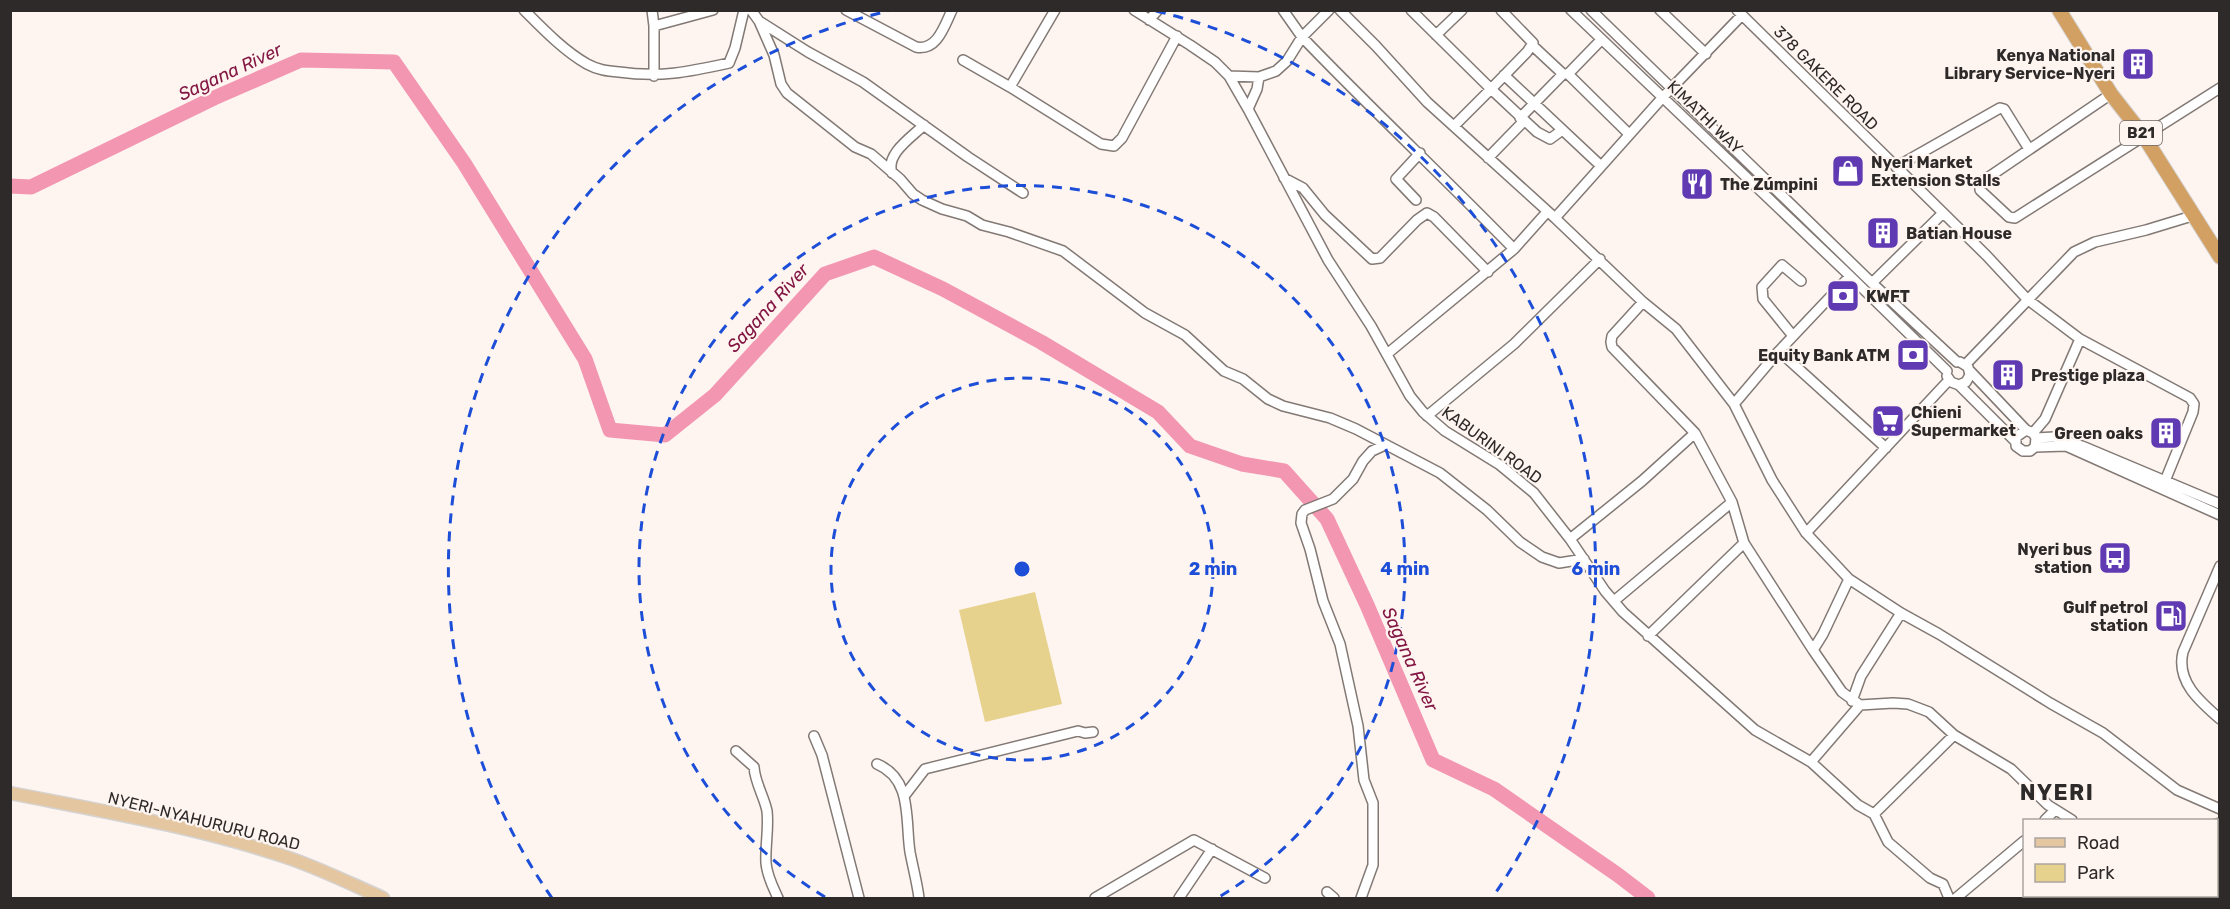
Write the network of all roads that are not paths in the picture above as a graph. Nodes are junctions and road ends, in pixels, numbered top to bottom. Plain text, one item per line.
1 (524, 10) edge
2 (652, 10) edge
3 (712, 10) edge
4 (744, 10) edge
5 (751, 10) edge
6 (846, 10) edge
7 (952, 10) edge
8 (1054, 10) edge
9 (1134, 10) edge
10 (1158, 10) edge
11 (1283, 10) edge
12 (1329, 10) edge
13 (1340, 10) edge
14 (1411, 10) edge
15 (1462, 10) edge
16 (1501, 10) edge
17 (1571, 10) edge
18 (1591, 10) edge
19 (1660, 10) edge
20 (2059, 10) edge
21 (1739, 13) edge
22 (863, 14) edge
23 (1149, 20) junction
24 (759, 21) junction
25 (654, 26) junction
26 (1436, 35) junction
27 (1177, 36) junction
28 (1302, 37) junction
29 (1601, 40) junction
30 (1533, 46) junction
31 (1706, 54) junction
32 (963, 60) dead end
33 (1565, 74) junction
34 (1504, 75) junction
35 (654, 76) junction
36 (1229, 76) junction
37 (1259, 77) junction
38 (1010, 87) junction
39 (1491, 88) junction
40 (1673, 88) junction
41 (2220, 88) edge
42 (2111, 94) junction
43 (1663, 97) junction
44 (1534, 105) junction
45 (1248, 109) junction
46 (1522, 119) junction
47 (924, 125) junction
48 (1454, 126) junction
49 (1561, 131) junction
50 (1629, 134) junction
51 (2143, 135) junction
52 (2029, 149) junction
53 (1420, 153) junction
54 (1488, 158) junction
55 (1601, 166) junction
56 (1896, 168) junction
57 (892, 173) junction
58 (1284, 178) junction
59 (1023, 193) dead end
60 (1416, 200) dead end
61 (1942, 214) junction
62 (1550, 215) junction
63 (2192, 216) junction
64 (1514, 249) junction
65 (2220, 257) edge
66 (1600, 259) junction
67 (1488, 272) junction
68 (1850, 276) junction
69 (1801, 281) dead end
70 (1872, 283) junction
71 (2027, 299) junction
72 (1643, 302) junction
73 (1793, 336) junction
74 (2080, 339) junction
75 (1779, 351) junction
76 (1387, 354) junction
77 (1964, 366) junction
78 (1948, 375) junction
79 (1959, 385) junction
80 (1734, 404) junction
81 (1427, 416) junction
82 (1695, 433) junction
83 (2033, 437) junction
84 (2015, 441) junction
85 (1385, 445) junction
86 (1886, 448) junction
87 (2165, 481) junction
88 (1732, 502) junction
89 (2220, 504) edge
90 (2220, 515) edge
91 (1806, 533) junction
92 (1570, 539) junction
93 (1744, 543) junction
94 (1584, 559) junction
95 (2220, 566) edge
96 (1849, 579) junction
97 (1614, 601) junction
98 (1901, 613) junction
99 (1648, 636) junction
100 (1813, 651) junction
101 (1856, 703) junction
102 (2220, 719) edge
103 (1093, 732) dead end
104 (1954, 735) junction
105 (814, 736) dead end
106 (736, 751) dead end
107 (1811, 762) junction
108 (877, 764) dead end
109 (10, 793) edge
110 (905, 795) junction
111 (2220, 809) edge
112 (2055, 810) junction
113 (1874, 814) junction
114 (2046, 819) edge
115 (2070, 819) edge
116 (2023, 843) edge
117 (1212, 849) junction
118 (1265, 878) dead end
119 (383, 898) edge
120 (778, 898) edge
121 (859, 898) edge
122 (919, 898) edge
123 (1095, 898) edge
124 (1179, 898) edge
125 (1361, 898) edge
126 (1949, 898) edge
127 (1956, 898) edge

1 - 35 street
2 - 25 street
3 - 25 street
4 - 35 street
5 - 24 street
6 - 22 street
7 - 22 street
8 - 38 street
9 - 23 street, KABURINI ROAD
10 - 23 street
11 - 28 street
12 - 28 street
13 - 48 street
14 - 26 street
15 - 26 street
16 - 30 street
17 - 29 street, KIMATHI WAY
18 - 40 street, KIMATHI WAY
19 - 31 street
20 - 42 highway, B21
21 - 31 street
21 - 56 street, 378 GAKERE ROAD
23 - 27 street, KABURINI ROAD
24 - 47 street
24 - 57 street
25 - 35 street
26 - 39 street
27 - 36 street, KABURINI ROAD
27 - 38 street
28 - 37 street
28 - 53 street
29 - 33 street
29 - 43 street, KIMATHI WAY
30 - 33 street
30 - 34 street
31 - 40 street
32 - 38 street
33 - 44 street
33 - 50 street
34 - 39 street
34 - 44 street
36 - 37 street
36 - 45 street, KABURINI ROAD
37 - 45 street
39 - 46 street
39 - 48 street
40 - 43 street
40 - 70 street, KIMATHI WAY
41 - 51 street
42 - 51 highway, B21
42 - 52 street
43 - 50 street
43 - 68 street, KIMATHI WAY
44 - 46 street
44 - 49 street
45 - 58 street, KABURINI ROAD
46 - 49 street
46 - 54 street
47 - 57 street
47 - 59 street
48 - 54 street
49 - 55 street
50 - 55 street
51 - 52 street
51 - 63 highway, B21
52 - 56 street
53 - 60 street
53 - 64 street
54 - 62 street
55 - 62 street
56 - 61 street, 378 GAKERE ROAD
57 - 85 street
58 - 67 street
58 - 76 street, KABURINI ROAD
61 - 70 street
61 - 71 street, 378 GAKERE ROAD
62 - 64 street
62 - 66 street
63 - 65 highway, B21
63 - 71 street
64 - 67 street
66 - 72 street
66 - 81 street
67 - 76 street
68 - 73 street
68 - 78 street, KIMATHI WAY
69 - 73 street
70 - 77 street, KIMATHI WAY
71 - 74 street, 378 GAKERE ROAD
71 - 77 street
72 - 80 street
72 - 82 street
73 - 75 street
74 - 83 street
74 - 87 street, 378 GAKERE ROAD
75 - 80 street
75 - 86 street
76 - 81 street, KABURINI ROAD
77 - 78 street
77 - 79 street
77 - 83 street, KIMATHI WAY
78 - 79 street, KIMATHI WAY
78 - 86 street
79 - 84 street
80 - 91 street
81 - 92 street, KABURINI ROAD
82 - 88 street
82 - 92 street
83 - 84 street
83 - 84 street
83 - 87 street
83 - 90 street
85 - 94 street
85 - 125 street
86 - 91 street
87 - 89 street
88 - 93 street
88 - 97 street
91 - 96 street
92 - 94 street, KABURINI ROAD
93 - 99 street
93 - 100 street
94 - 97 street, KABURINI ROAD
95 - 102 street
96 - 98 street
96 - 100 street
97 - 99 street, KABURINI ROAD
98 - 101 street
98 - 111 street
99 - 107 street, KABURINI ROAD
100 - 101 street
101 - 104 street
101 - 107 street
103 - 110 street
104 - 112 street
104 - 113 street
105 - 121 street
106 - 120 street
107 - 113 street, KABURINI ROAD
108 - 110 street
109 - 119 main road, NYERI-NYAHURURU ROAD
110 - 122 street
112 - 114 street
112 - 115 street
113 - 126 street, KABURINI ROAD
116 - 127 street
117 - 118 street
117 - 123 street
117 - 124 street

